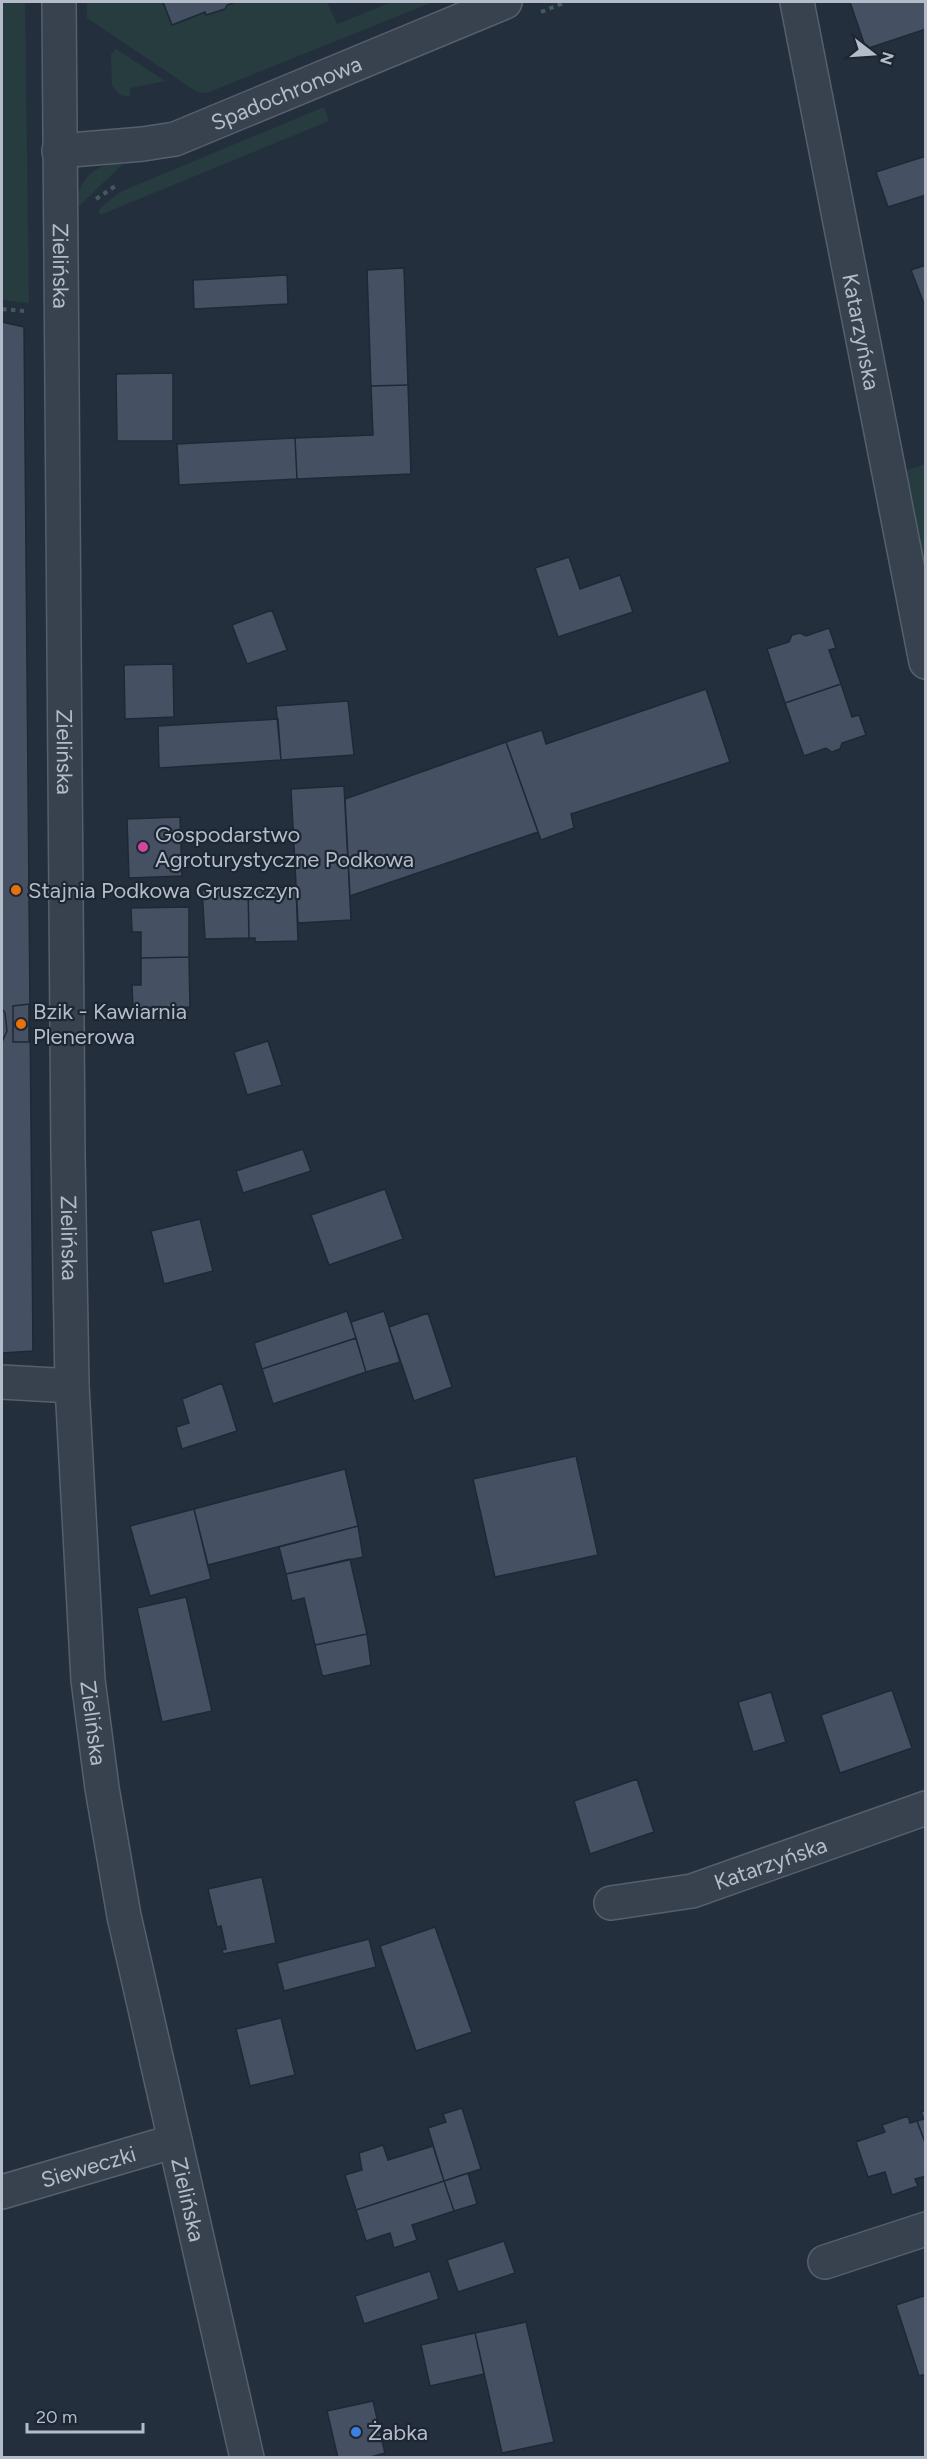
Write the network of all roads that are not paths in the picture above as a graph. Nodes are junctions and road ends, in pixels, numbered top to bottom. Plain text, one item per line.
1 (59, 2) edge
2 (797, 2) edge
3 (520, 8) edge
4 (59, 151) junction
5 (926, 662) edge
6 (2, 1382) edge
7 (72, 1386) junction
8 (926, 1808) edge
9 (611, 1903) dead end
10 (175, 2141) junction
11 (2, 2192) edge
12 (926, 2229) edge
13 (825, 2262) dead end
14 (248, 2457) edge

1 - 4 street, Zielińska
2 - 5 street, Katarzyńska
3 - 4 street, Spadochronowa
4 - 7 street, Zielińska
6 - 7 street
7 - 10 street, Zielińska
8 - 9 street, Katarzyńska
10 - 11 street, Sieweczki
10 - 14 street, Zielińska
12 - 13 street

